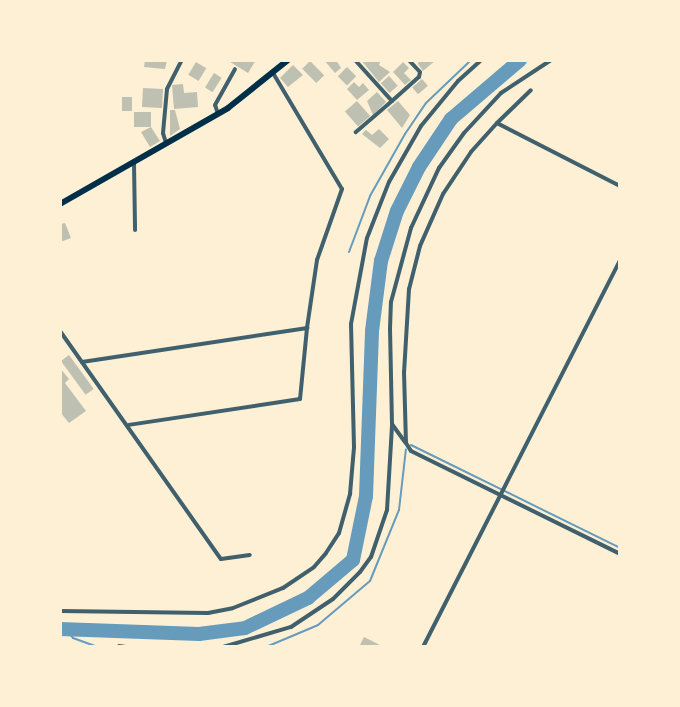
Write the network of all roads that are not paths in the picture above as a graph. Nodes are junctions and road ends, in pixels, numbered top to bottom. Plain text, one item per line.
1 (182, 60) edge
2 (288, 60) edge
3 (355, 60) edge
4 (409, 60) edge
5 (481, 60) edge
6 (551, 60) edge
7 (235, 69) dead end
8 (273, 73) junction
9 (531, 90) dead end
10 (392, 101) junction
11 (218, 114) junction
12 (497, 123) junction
13 (356, 132) dead end
14 (166, 143) junction
15 (134, 161) junction
16 (620, 186) edge
17 (60, 204) edge
18 (135, 230) dead end
19 (620, 261) edge
20 (307, 328) junction
21 (60, 331) edge
22 (82, 362) junction
23 (392, 424) junction
24 (129, 425) junction
25 (406, 443) junction
26 (500, 496) junction
27 (620, 554) edge
28 (250, 555) dead end
29 (60, 611) edge
30 (119, 646) edge
31 (126, 647) edge
32 (223, 647) edge
33 (423, 647) edge

1 - 14 street
2 - 8 main road
3 - 10 street
4 - 10 street
5 - 29 street
6 - 23 street
7 - 11 street
8 - 11 main road
8 - 20 street
9 - 12 street
10 - 13 street
11 - 14 main road
12 - 16 street
12 - 25 street
14 - 15 main road
15 - 17 main road
15 - 18 street
19 - 26 street
20 - 22 street
20 - 24 street
21 - 22 street
22 - 24 street
23 - 25 street
23 - 32 street
24 - 28 street
25 - 26 street
26 - 27 street
26 - 33 street
30 - 31 street

